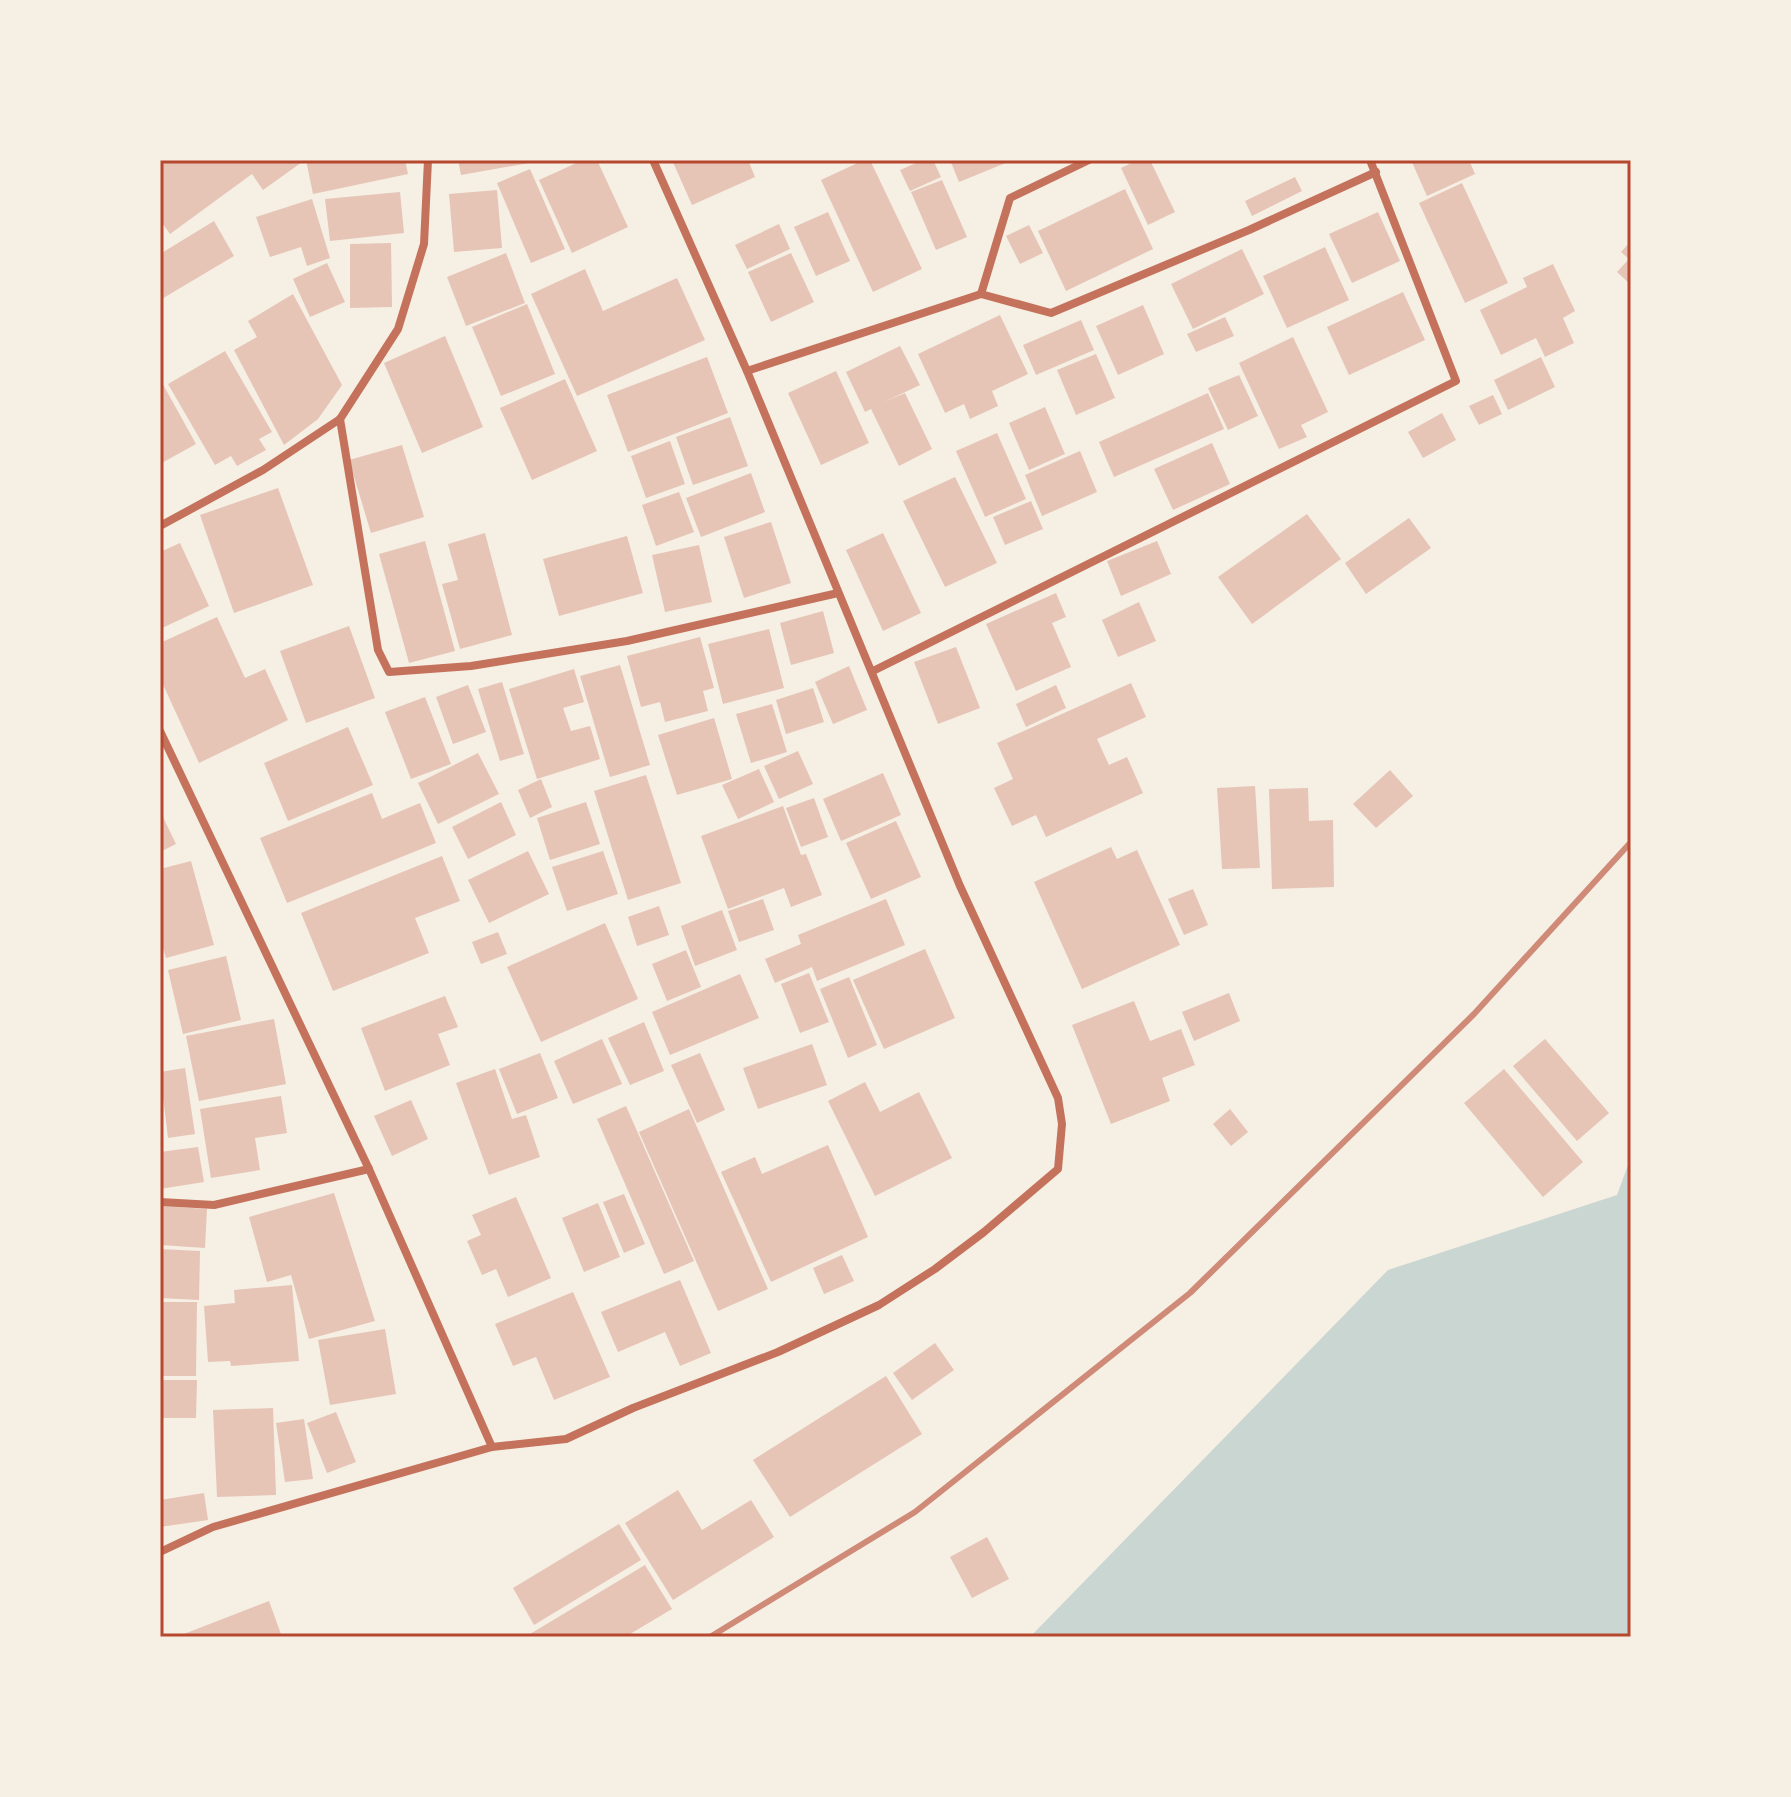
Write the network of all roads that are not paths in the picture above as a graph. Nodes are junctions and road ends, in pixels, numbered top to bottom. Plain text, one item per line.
1 (428, 160) edge
2 (653, 160) edge
3 (1089, 160) edge
4 (1370, 160) edge
5 (1376, 172) junction
6 (981, 294) junction
7 (747, 371) junction
8 (340, 419) junction
9 (160, 526) edge
10 (838, 593) junction
11 (873, 671) junction
12 (160, 731) edge
13 (369, 1169) junction
14 (160, 1202) edge
15 (492, 1447) junction
16 (160, 1552) edge

1 - 8 street
2 - 7 street
3 - 6 street
4 - 5 street
5 - 6 street
5 - 11 street
6 - 7 street
7 - 10 street
8 - 9 street
8 - 10 street
10 - 11 street
11 - 15 street
12 - 13 street
13 - 14 street
13 - 15 street
15 - 16 street

